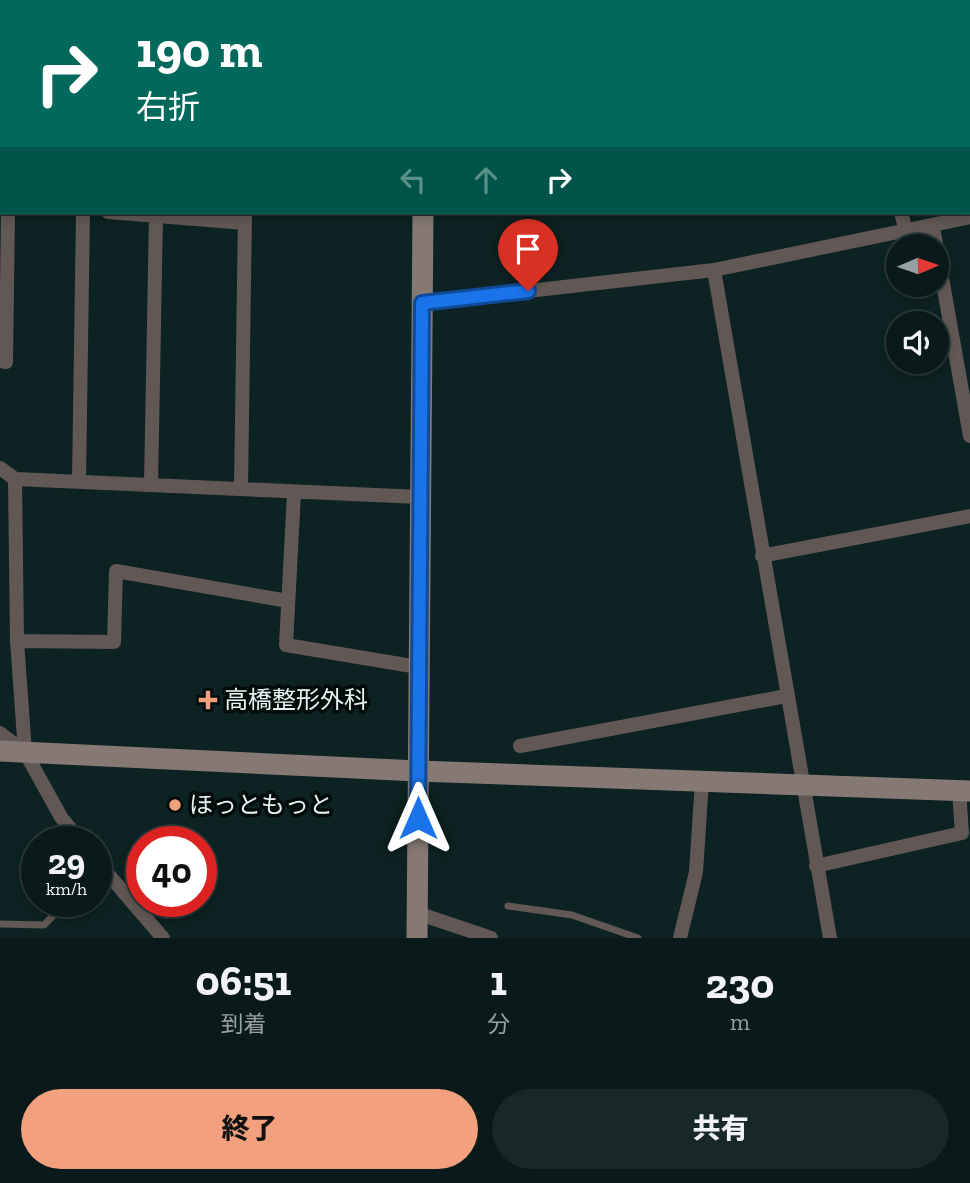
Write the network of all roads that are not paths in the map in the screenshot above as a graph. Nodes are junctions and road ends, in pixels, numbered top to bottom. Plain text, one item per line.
1 (8, 214) edge
2 (83, 214) edge
3 (132, 214) edge
4 (423, 214) edge
5 (902, 214) edge
6 (156, 216) junction
7 (245, 217) edge
8 (970, 217) edge
9 (933, 227) junction
10 (906, 232) junction
11 (714, 270) junction
12 (422, 303) junction
13 (0, 361) edge
14 (970, 436) edge
15 (0, 468) edge
16 (15, 479) junction
17 (79, 481) junction
18 (151, 485) junction
19 (241, 488) junction
20 (294, 493) junction
21 (420, 497) junction
22 (970, 516) edge
23 (762, 556) junction
24 (288, 601) junction
25 (17, 641) junction
26 (418, 667) junction
27 (786, 696) junction
28 (0, 733) edge
29 (520, 746) dead end
30 (0, 751) edge
31 (25, 752) junction
32 (418, 771) junction
33 (702, 780) junction
34 (806, 786) junction
35 (964, 791) edge
36 (68, 826) edge
37 (966, 833) edge
38 (817, 866) junction
39 (112, 882) edge
40 (508, 905) dead end
41 (417, 913) junction
42 (52, 917) edge
43 (0, 924) edge
44 (163, 938) edge
45 (417, 938) edge
46 (491, 938) edge
47 (638, 938) edge
48 (680, 938) edge
49 (830, 938) edge

1 - 13 street
2 - 17 street
3 - 6 street
4 - 12 street
5 - 10 street
6 - 7 street
6 - 18 street
7 - 19 street
8 - 9 street
9 - 10 street
9 - 14 street
10 - 11 street
11 - 12 street
11 - 23 street
12 - 21 street
15 - 16 street
16 - 17 street
16 - 25 street
17 - 18 street
18 - 19 street
19 - 20 street
20 - 21 street
20 - 24 street
21 - 26 street
22 - 23 street
23 - 27 street
24 - 25 street
24 - 26 street
25 - 31 street
26 - 32 street
27 - 29 street
27 - 34 street
28 - 31 street
30 - 31 street
31 - 32 street
31 - 36 street
32 - 33 street
32 - 41 street
33 - 34 street
33 - 48 street
34 - 35 street
34 - 38 street
35 - 37 street
37 - 38 street
38 - 49 street
39 - 44 street
40 - 47 lane
41 - 45 street
41 - 46 street
42 - 43 lane

